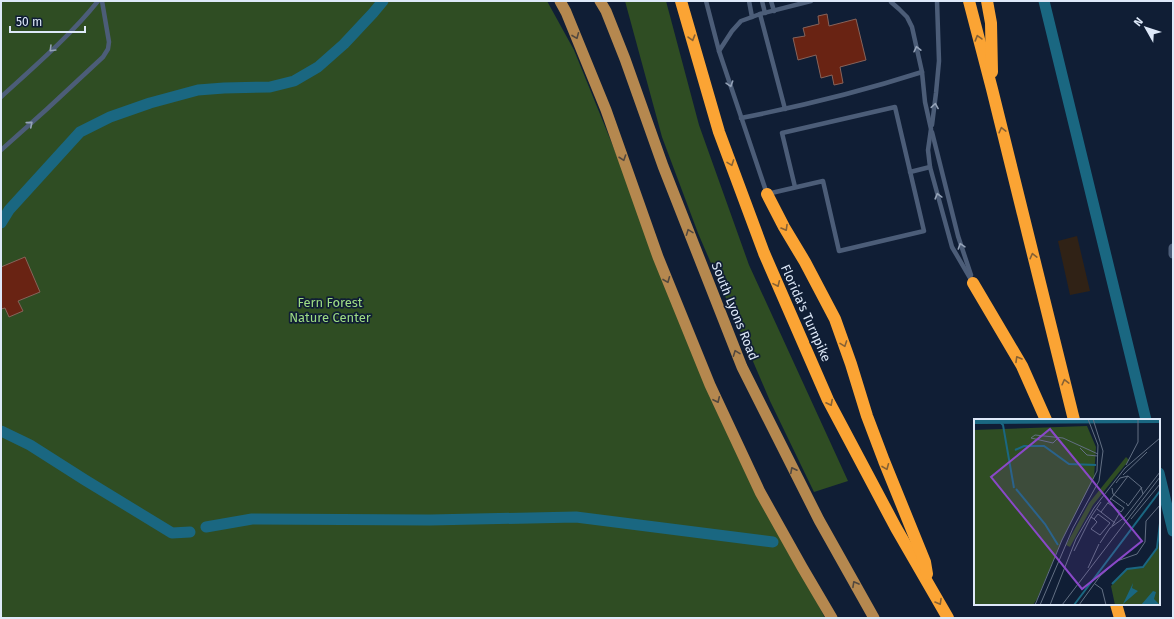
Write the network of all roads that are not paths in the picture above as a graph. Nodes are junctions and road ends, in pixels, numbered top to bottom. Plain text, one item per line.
1 (98, 1) edge
2 (102, 1) edge
3 (560, 1) edge
4 (600, 1) edge
5 (681, 1) edge
6 (706, 1) edge
7 (749, 1) edge
8 (762, 1) edge
9 (771, 1) edge
10 (786, 1) edge
11 (811, 1) edge
12 (938, 1) edge
13 (969, 1) edge
14 (987, 1) edge
15 (802, 2) edge
16 (890, 2) dead end
17 (788, 7) junction
18 (774, 11) junction
19 (763, 14) junction
20 (752, 17) junction
21 (719, 51) junction
22 (922, 72) junction
23 (992, 89) junction
24 (1, 97) edge
25 (784, 109) junction
26 (741, 118) junction
27 (931, 129) junction
28 (1, 150) edge
29 (930, 167) junction
30 (910, 172) junction
31 (795, 187) junction
32 (767, 194) junction
33 (1173, 248) edge
34 (1173, 254) edge
35 (974, 283) junction
36 (1046, 419) edge
37 (1074, 419) edge
38 (930, 586) junction
39 (1116, 605) edge
40 (832, 618) edge
41 (874, 618) edge
42 (948, 618) edge
43 (1120, 618) edge

1 -> 24 lane
28 -> 2 lane
3 -> 40 main road
41 -> 4 main road, South Lyons Road
5 -> 38 highway, Florida's Turnpike
6 - 21 lane
7 - 20 lane
8 - 19 lane
9 - 18 lane
10 - 17 lane
11 - 15 lane
27 -> 12 lane
23 -> 13 highway
14 - 23 highway
15 - 17 lane
22 -> 16 lane
17 - 18 lane
18 - 19 lane
19 - 20 lane
19 - 25 lane
20 - 21 lane
21 -> 26 lane
22 - 25 lane
22 - 27 lane
37 -> 23 highway
25 - 26 lane
26 - 32 lane
27 - 29 lane
35 -> 27 lane
29 - 30 lane
35 -> 29 lane
30 - 31 lane
30 - 31 lane
31 - 32 lane
32 -> 38 highway
33 - 34 street
36 -> 35 highway
38 -> 42 highway, Florida's Turnpike
39 - 43 highway

